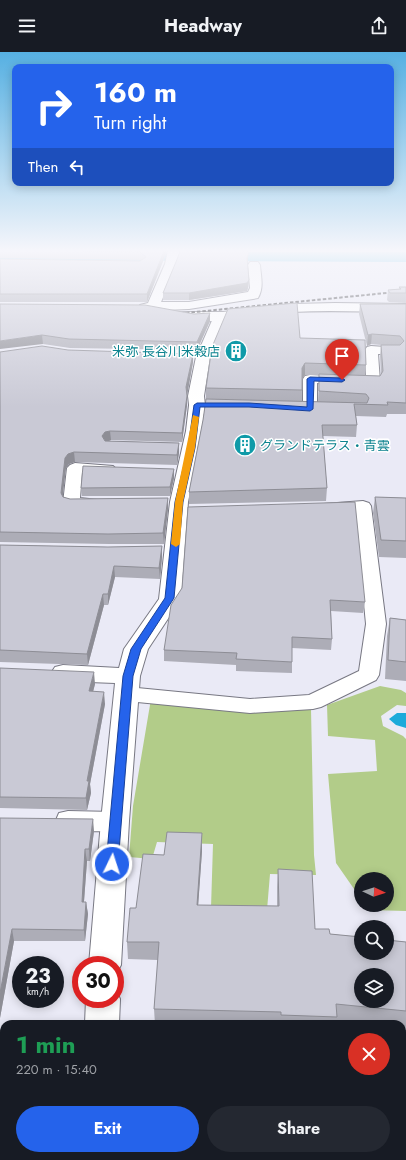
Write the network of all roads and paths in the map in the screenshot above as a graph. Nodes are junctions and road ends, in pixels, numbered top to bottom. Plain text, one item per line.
1 (151, 303) edge
2 (200, 303) edge
3 (149, 307) junction
4 (130, 308) edge
5 (406, 308) edge
6 (221, 316) junction
7 (395, 351) edge
8 (295, 408) edge
9 (310, 409) junction
10 (324, 409) edge
11 (122, 470) edge
12 (109, 503) edge
13 (315, 507) edge
14 (41, 672) edge
15 (128, 685) junction
16 (46, 820) edge
17 (115, 821) junction
18 (107, 956) edge
19 (103, 1008) edge
20 (102, 1020) edge

1 - 3 street
2 - 3 street
3 - 4 street
3 - 6 street
5 - 6 street
6 - 15 street
7 - 9 lane
8 - 9 lane
9 - 10 lane
11 - 12 lane
13 - 15 lane
14 - 15 street
15 - 17 street
16 - 17 lane
17 - 18 street
19 - 20 street

